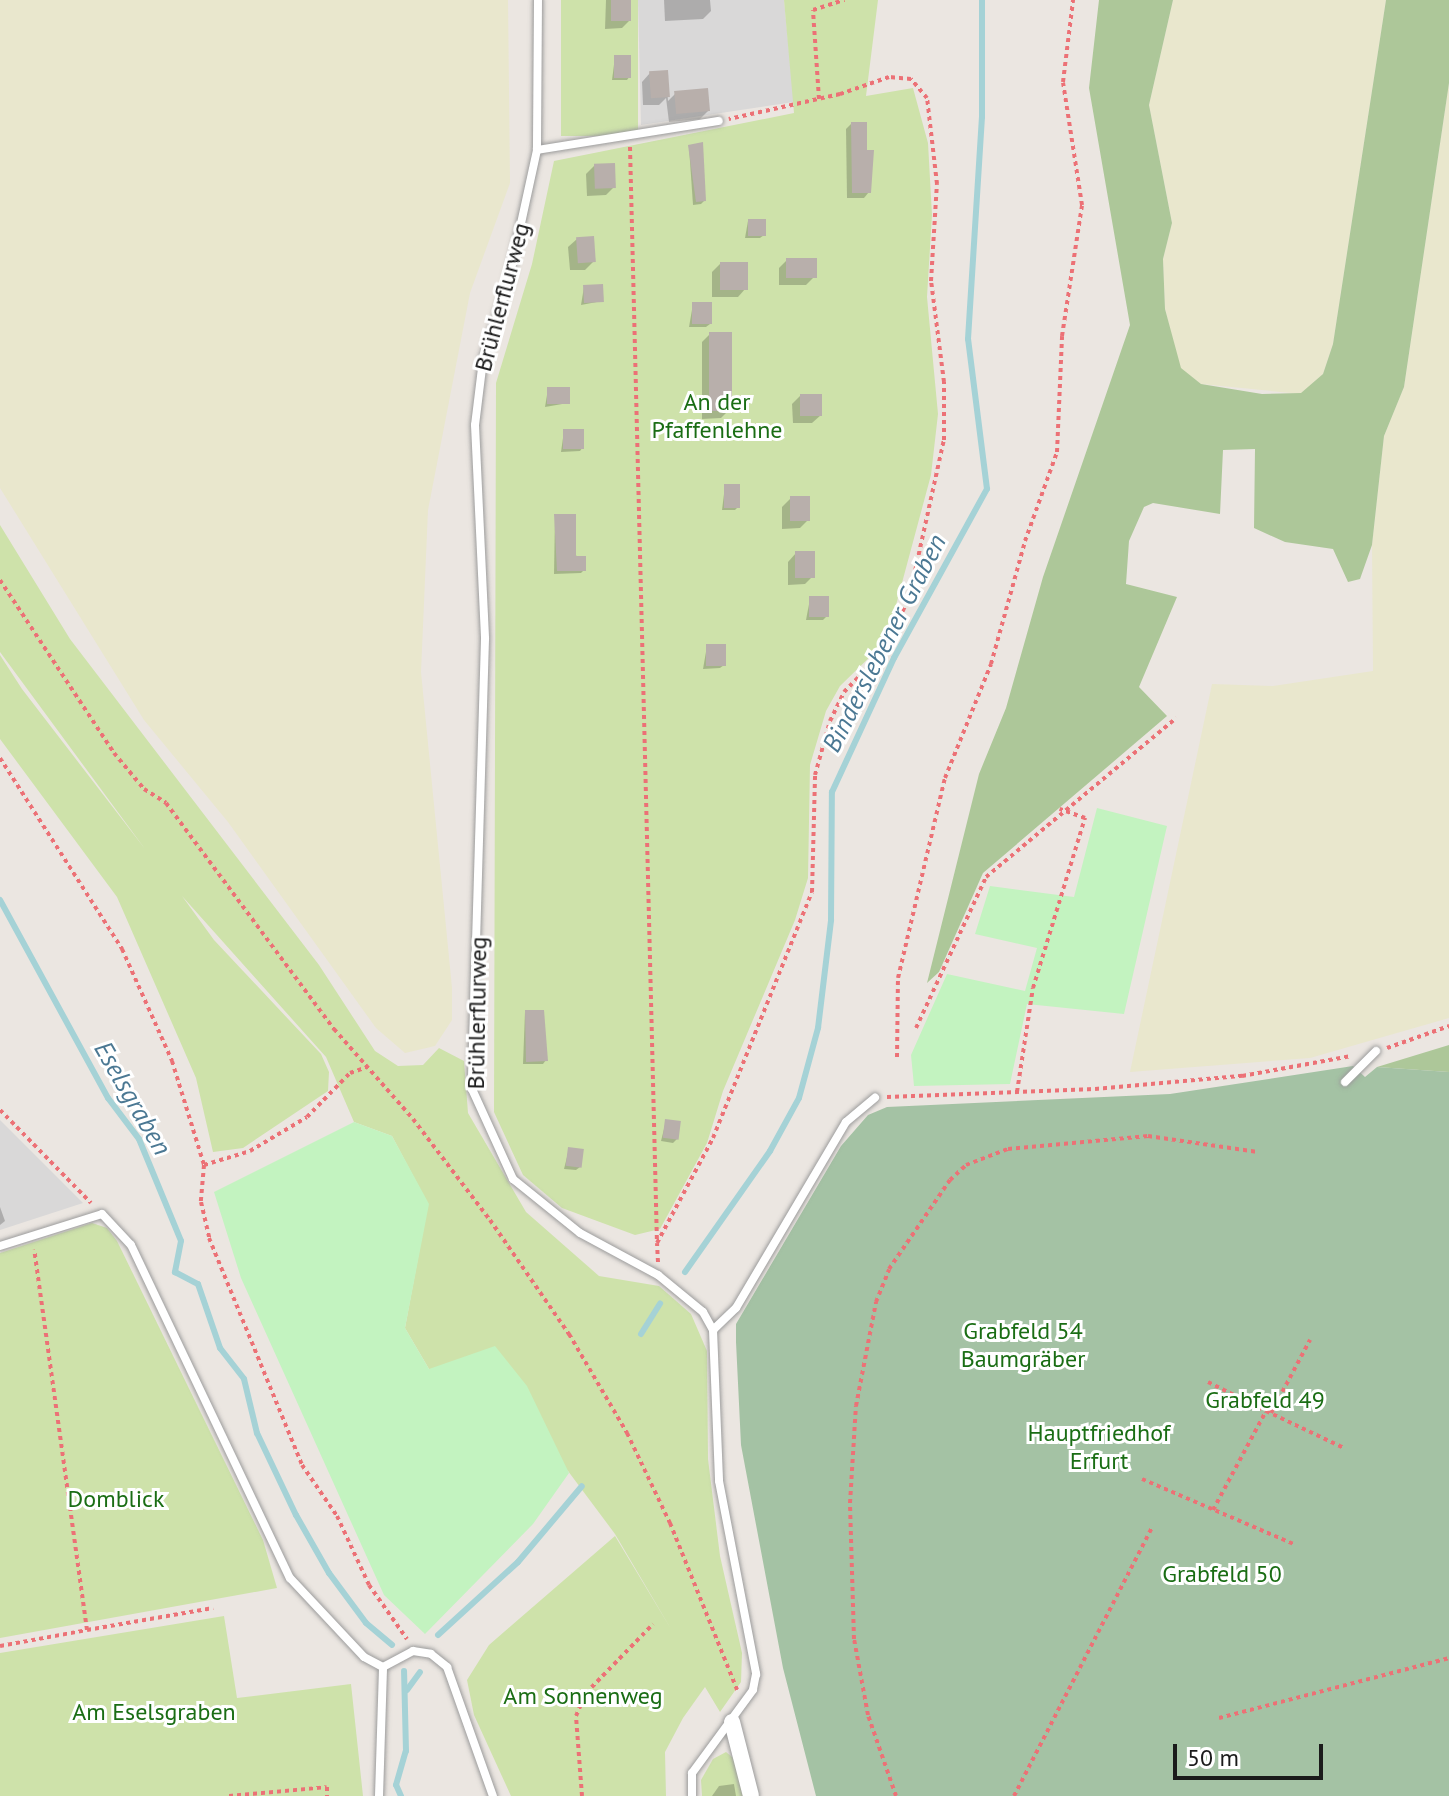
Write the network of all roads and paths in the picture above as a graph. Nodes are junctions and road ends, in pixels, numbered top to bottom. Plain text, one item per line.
1 (538, 0) edge
2 (844, 0) edge
3 (1073, 0) edge
4 (819, 99) junction
5 (719, 121) joint
6 (630, 137) junction
7 (537, 150) junction
8 (0, 580) edge
9 (1176, 718) dead end
10 (0, 758) edge
11 (1060, 809) junction
12 (1449, 1026) edge
13 (916, 1028) dead end
14 (1376, 1051) junction
15 (897, 1057) dead end
16 (367, 1067) junction
17 (1345, 1082) dead end
18 (1017, 1092) junction
19 (875, 1098) joint
20 (0, 1110) edge
21 (1258, 1152) dead end
22 (204, 1165) junction
23 (102, 1214) junction
24 (32, 1236) junction
25 (657, 1243) junction
26 (0, 1246) edge
27 (658, 1275) junction
28 (713, 1330) junction
29 (1310, 1340) dead end
30 (1208, 1382) dead end
31 (1268, 1412) junction
32 (1344, 1448) dead end
33 (1142, 1479) dead end
34 (1213, 1510) junction
35 (1152, 1527) dead end
36 (1294, 1544) dead end
37 (213, 1608) dead end
38 (653, 1624) dead end
39 (87, 1630) junction
40 (0, 1646) edge
41 (413, 1651) junction
42 (1449, 1658) edge
43 (383, 1667) junction
44 (743, 1704) junction
45 (1219, 1718) dead end
46 (732, 1722) junction
47 (229, 1796) edge
48 (327, 1796) edge
49 (379, 1796) edge
50 (493, 1796) edge
51 (582, 1796) edge
52 (692, 1796) edge
53 (751, 1796) edge
54 (896, 1796) edge
55 (1014, 1796) edge

1 - 7 lane, Brühlerflurweg
2 - 4 path
3 - 15 path
4 - 5 path
4 - 25 path
5 - 6 lane
6 - 7 lane
6 - 25 path
7 - 27 lane, Brühlerflurweg
8 - 16 path
9 - 11 path
10 - 22 path
11 - 13 path
11 - 18 path
12 - 14 path
14 - 17 lane
14 - 18 path
16 - 22 path
16 - 44 path
18 - 19 path
19 - 28 lane
20 - 23 path
21 - 54 path
22 - 41 path
23 - 24 lane
23 - 43 lane
24 - 26 lane
24 - 39 path
25 - 27 path
27 - 28 lane, Brühlerflurweg
28 - 44 lane
29 - 31 path
30 - 31 path
31 - 32 path
31 - 34 path
33 - 34 path
34 - 36 path
35 - 55 path
37 - 39 path
38 - 51 path
39 - 40 path
41 - 43 lane
41 - 50 lane
42 - 45 path
43 - 49 lane
44 - 46 lane
46 - 52 lane
46 - 53 street
47 - 48 path

